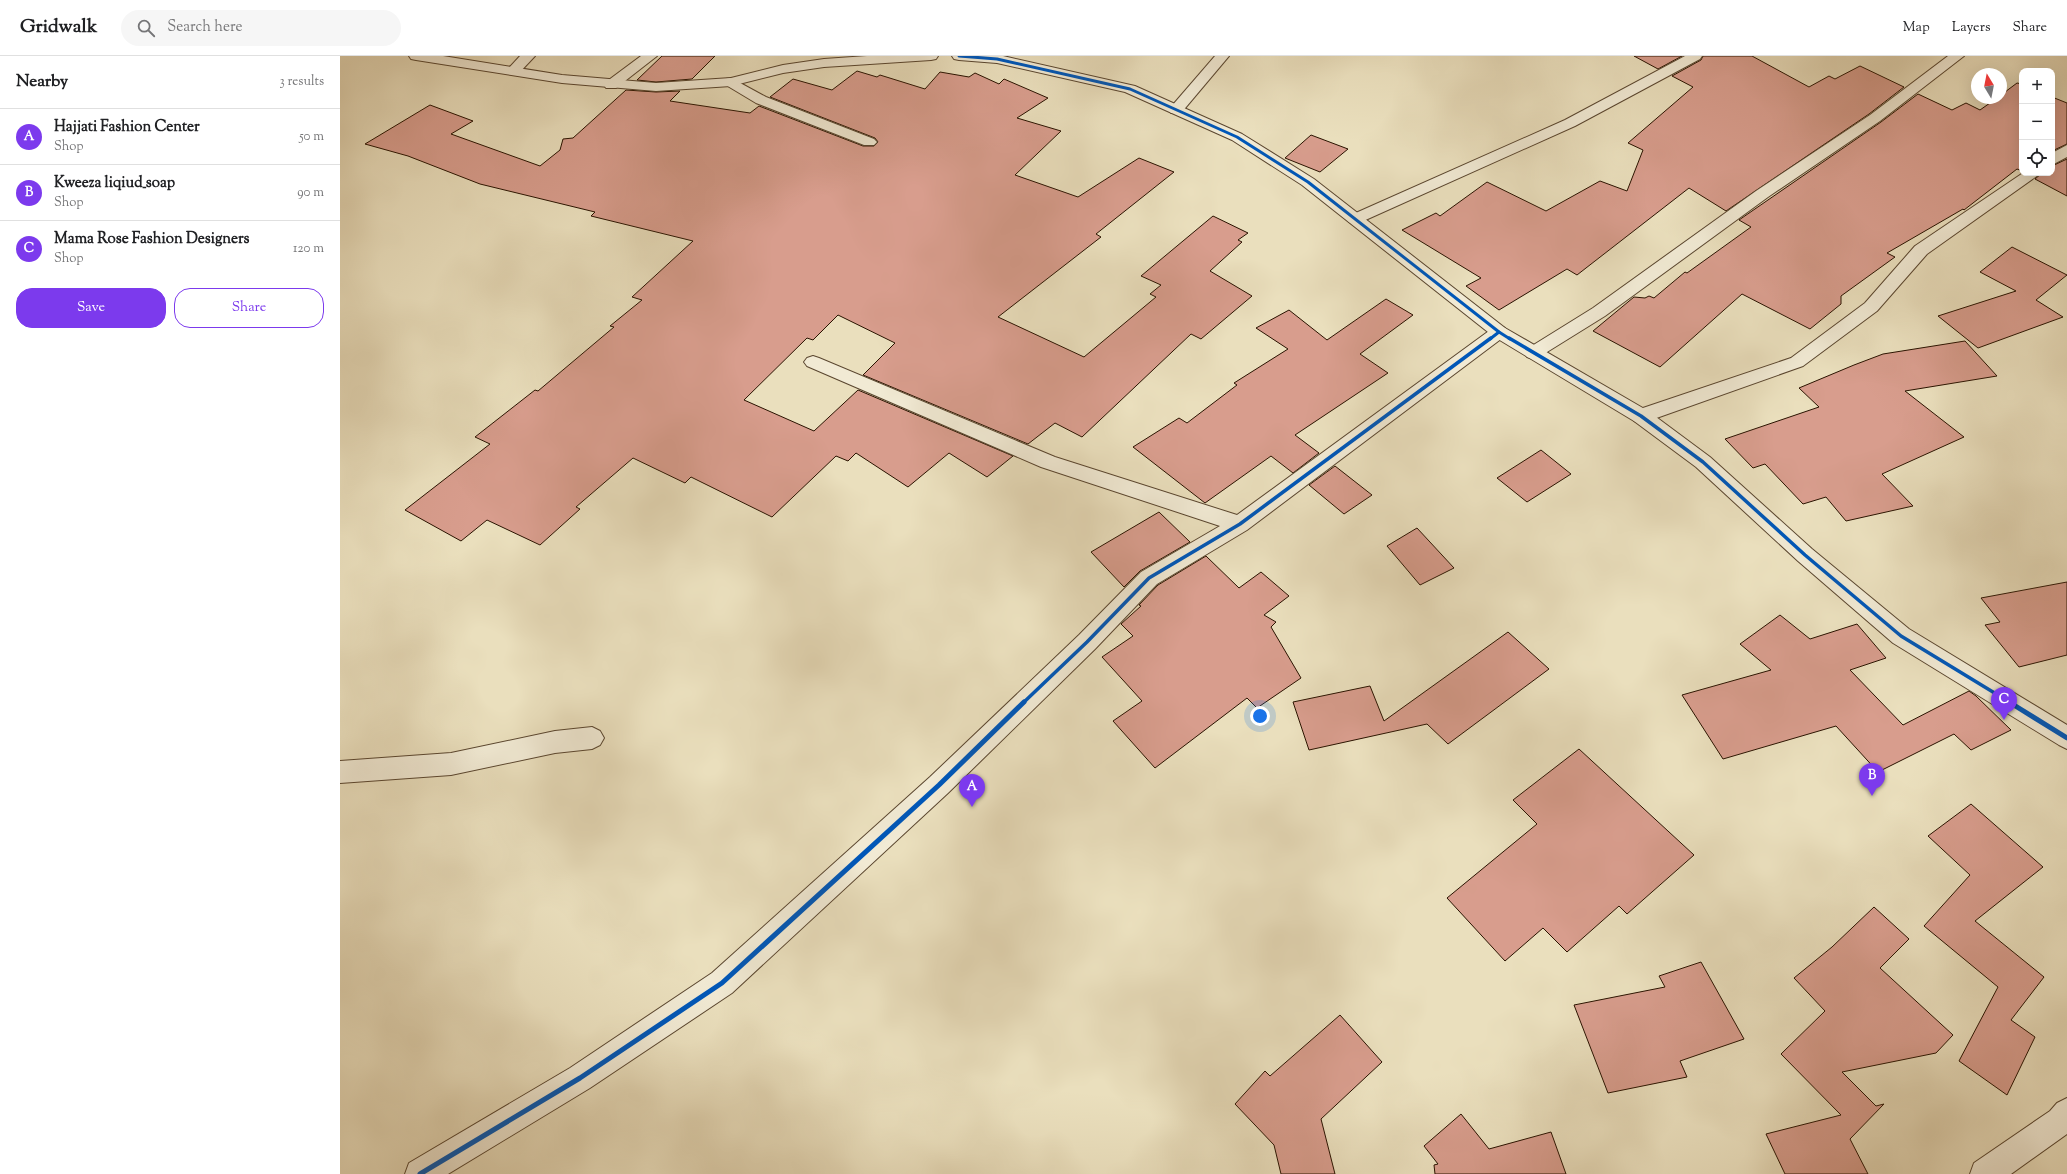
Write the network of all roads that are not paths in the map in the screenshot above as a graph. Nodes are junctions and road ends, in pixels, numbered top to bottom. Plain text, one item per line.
1 (416, 56) edge
2 (528, 56) edge
3 (650, 56) edge
4 (931, 56) edge
5 (959, 56) edge
6 (1222, 56) edge
7 (1695, 56) edge
8 (1957, 56) edge
9 (514, 70) junction
10 (731, 82) junction
11 (611, 85) junction
12 (1176, 110) junction
13 (869, 142) dead end
14 (2067, 150) edge
15 (2055, 158) edge
16 (2029, 176) edge
17 (1355, 220) junction
18 (1499, 332) junction
19 (1533, 353) junction
20 (813, 362) dead end
21 (1642, 416) junction
22 (1240, 524) junction
23 (592, 738) dead end
24 (2067, 738) edge
25 (340, 772) edge
26 (2065, 1121) edge
27 (420, 1174) edge
28 (1986, 1174) edge

1 - 9 street
2 - 9 street
3 - 11 street
4 - 10 street
5 - 12 street
6 - 12 street
7 - 17 street
8 - 19 street
9 - 11 street
10 - 11 street
10 - 13 street
12 - 17 street
14 - 15 street
16 - 21 street
17 - 18 street
18 - 19 street
18 - 22 street
19 - 21 street
20 - 22 street
21 - 24 street
22 - 27 street
23 - 25 street
26 - 28 street

